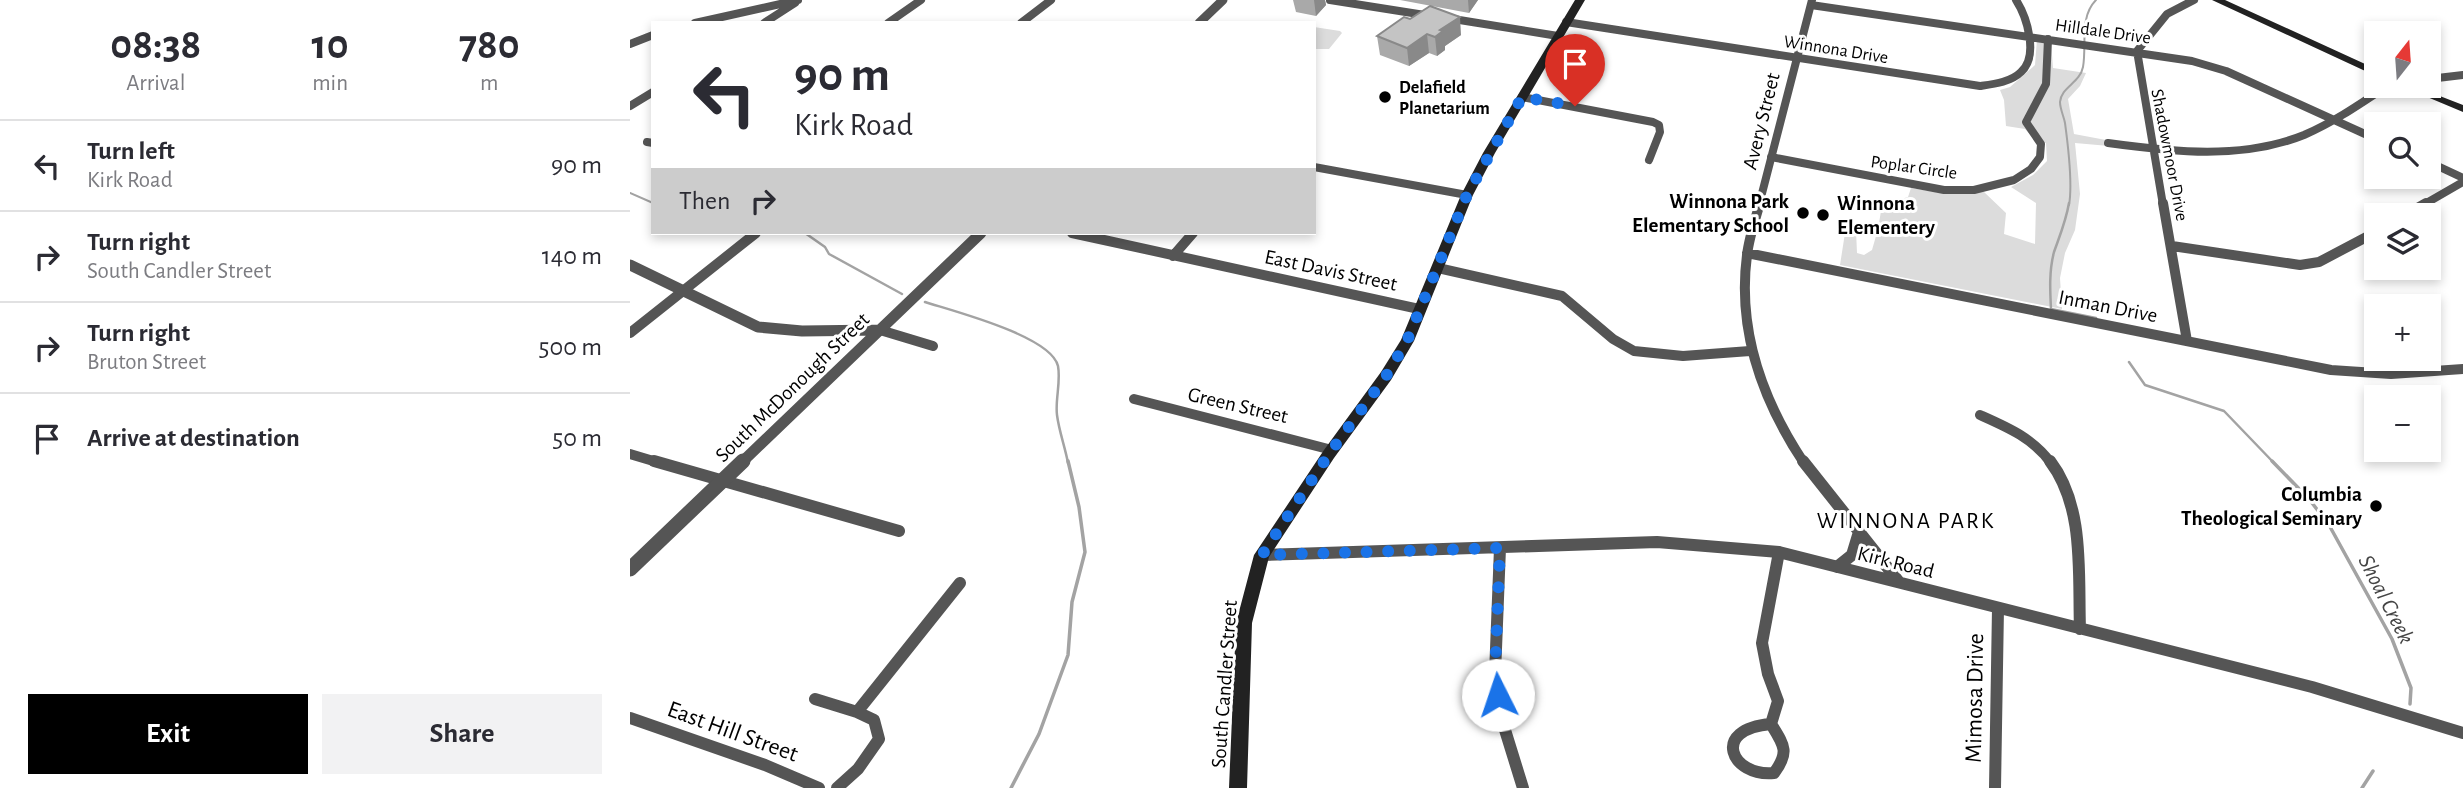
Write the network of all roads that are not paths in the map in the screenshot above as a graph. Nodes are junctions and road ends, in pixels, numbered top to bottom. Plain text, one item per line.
1 (799, 0) edge
2 (921, 0) edge
3 (1051, 0) edge
4 (1223, 0) edge
5 (1330, 0) edge
6 (1580, 0) edge
7 (2016, 0) edge
8 (2194, 0) edge
9 (2217, 0) edge
10 (1811, 3) edge
11 (704, 21) edge
12 (767, 21) edge
13 (891, 21) edge
14 (1024, 21) edge
15 (1201, 21) edge
16 (1566, 22) junction
17 (651, 36) edge
18 (1558, 36) junction
19 (2029, 36) junction
20 (2048, 39) junction
21 (630, 44) edge
22 (2137, 51) junction
23 (1796, 59) junction
24 (2364, 67) edge
25 (2463, 75) edge
26 (2441, 78) edge
27 (651, 93) edge
28 (1522, 97) junction
29 (2368, 98) edge
30 (2436, 98) edge
31 (630, 106) edge
32 (2463, 109) edge
33 (2334, 120) junction
34 (2364, 134) edge
35 (2108, 143) dead end
36 (2152, 149) junction
37 (1772, 157) junction
38 (1649, 160) dead end
39 (1316, 167) edge
40 (2441, 168) edge
41 (2463, 180) edge
42 (1467, 195) junction
43 (2425, 203) edge
44 (753, 235) edge
45 (979, 235) edge
46 (1081, 235) edge
47 (1191, 235) edge
48 (2364, 238) edge
49 (2172, 246) junction
50 (1747, 253) junction
51 (1173, 256) junction
52 (630, 265) edge
53 (1438, 268) junction
54 (682, 291) junction
55 (1419, 309) junction
56 (880, 330) junction
57 (630, 333) edge
58 (2187, 341) junction
59 (933, 346) dead end
60 (1750, 352) junction
61 (2463, 369) edge
62 (1134, 399) dead end
63 (1980, 415) dead end
64 (1332, 450) junction
65 (630, 454) edge
66 (720, 481) junction
67 (899, 531) dead end
68 (1859, 532) junction
69 (1500, 548) junction
70 (1779, 552) junction
71 (1262, 555) junction
72 (1837, 567) junction
73 (630, 569) edge
74 (1899, 582) junction
75 (960, 583) dead end
76 (1998, 608) junction
77 (2080, 629) junction
78 (815, 699) dead end
79 (857, 712) junction
80 (630, 718) edge
81 (1771, 724) dead end
82 (2463, 733) edge
83 (819, 788) edge
84 (837, 788) edge
85 (1238, 788) edge
86 (1523, 788) edge
87 (1995, 788) edge

1 - 11 street
1 - 12 street
2 - 13 street
3 - 14 street
4 - 15 street
5 - 18 street
6 - 16 main road, South Candler Street
7 - 19 street, Winnona Drive
8 - 22 street
9 - 24 main road
10 - 19 street, Hilldale Drive
10 - 23 street, Avery Street
16 - 18 main road, South Candler Street
16 - 23 street, Winnona Drive
17 - 21 street
18 - 28 main road, South Candler Street
19 - 20 street, Hilldale Drive
19 - 23 street, Winnona Drive
20 - 22 street, Hilldale Drive
20 - 37 street, Poplar Circle
22 - 33 street, Hilldale Drive
22 - 36 street, Shadowmoor Drive
23 - 37 street, Avery Street
25 - 26 street
27 - 31 street
28 - 38 street
28 - 42 main road, South Candler Street
29 - 33 street
30 - 32 main road
33 - 34 street, Hilldale Drive
33 - 36 street
35 - 36 street
36 - 49 street, Shadowmoor Drive
37 - 50 street, Avery Street
39 - 42 street
40 - 41 street
41 - 43 street
42 - 53 main road, South Candler Street
44 - 54 street
45 - 56 street, South McDonough Street
46 - 51 street, East Davis Street
47 - 51 street
48 - 49 street
49 - 58 street, Shadowmoor Drive
50 - 58 street, Inman Drive
50 - 60 street, Avery Street
51 - 55 street, East Davis Street
52 - 54 street
53 - 55 main road, South Candler Street
53 - 60 street
54 - 56 street
54 - 57 street
55 - 64 main road, South Candler Street
56 - 59 street
56 - 66 street, South McDonough Street
58 - 61 street, Inman Drive
60 - 68 street, Avery Street
62 - 64 street, Green Street
63 - 77 street
64 - 71 main road, South Candler Street
65 - 66 street
66 - 67 street
66 - 73 street, South McDonough Street
68 - 72 street
68 - 74 street, Avery Street
69 - 70 street, Kirk Road
69 - 71 street, Kirk Road
69 - 86 street
70 - 72 street, Kirk Road
70 - 81 street
71 - 85 main road, South Candler Street
72 - 74 street, Kirk Road
74 - 76 street, Kirk Road
75 - 79 street
76 - 77 street, Kirk Road
76 - 87 street, Mimosa Drive
77 - 82 street, Kirk Road
78 - 79 street
79 - 84 street
80 - 83 street, East Hill Street

